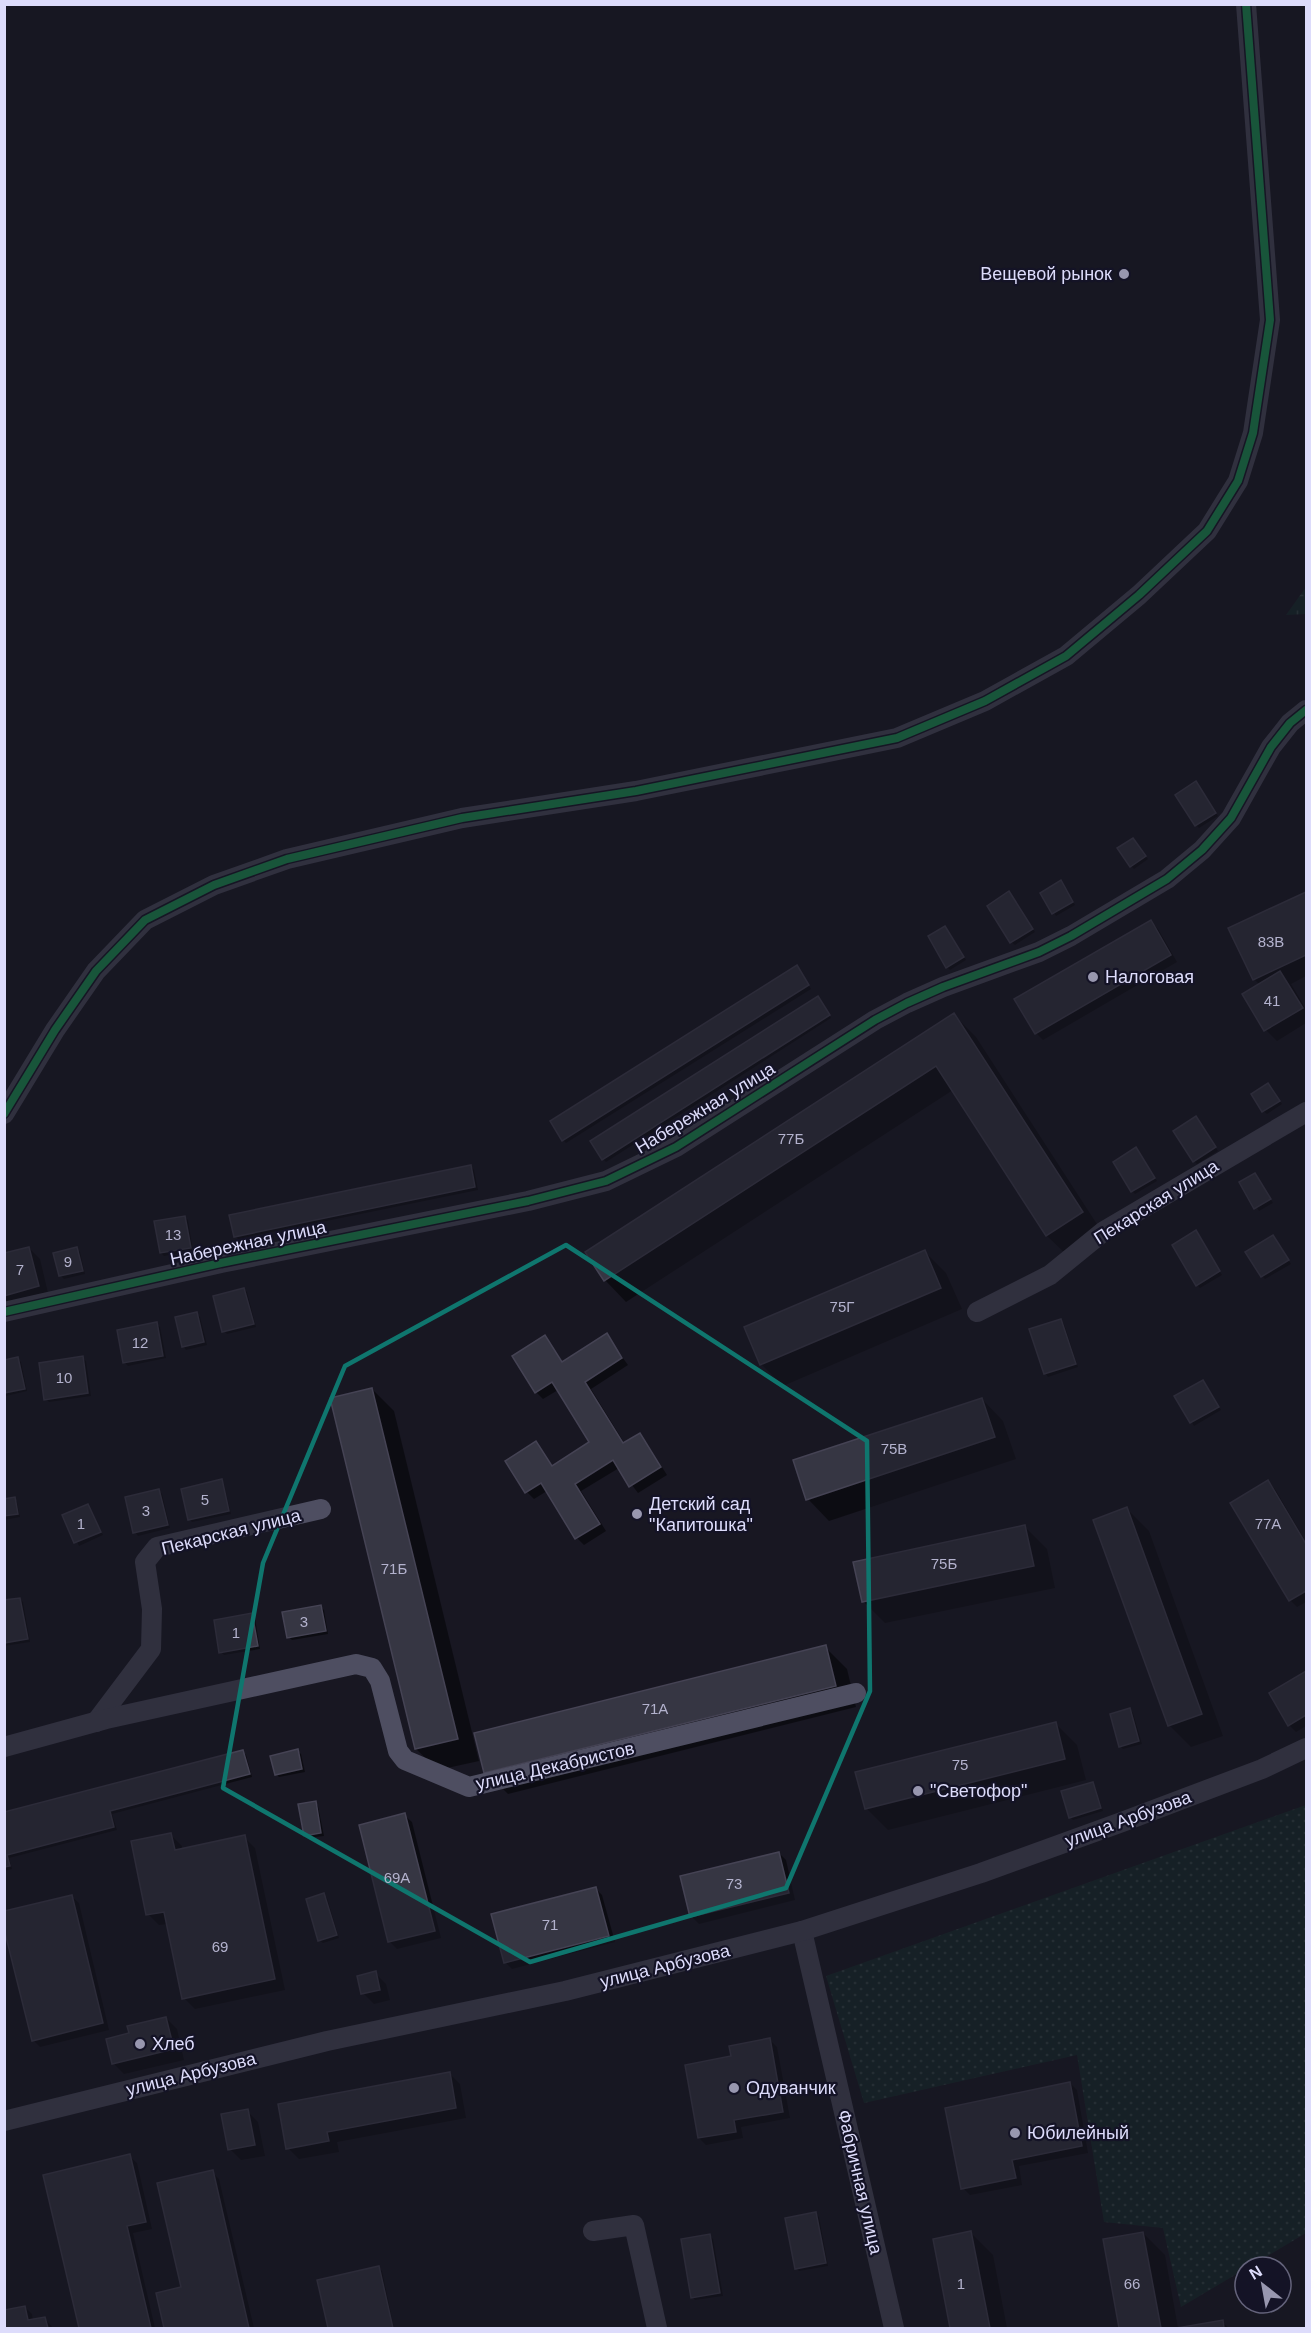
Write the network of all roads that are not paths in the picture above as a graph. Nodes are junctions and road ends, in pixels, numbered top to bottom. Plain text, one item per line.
1 (1246, 4) edge
2 (1306, 710) edge
3 (1306, 1112) edge
4 (4, 1114) edge
5 (4, 1312) edge
6 (976, 1312) dead end
7 (321, 1509) dead end
8 (856, 1694) dead end
9 (96, 1722) junction
10 (4, 1747) edge
11 (1306, 1748) edge
12 (802, 1931) junction
13 (4, 2121) edge
14 (593, 2231) dead end
15 (657, 2328) edge
16 (894, 2328) edge

1 - 4 street
2 - 5 street, Набережная улица
3 - 6 street, Пекарская улица
7 - 9 street, Пекарская улица
8 - 9 street, улица Декабристов
9 - 10 street, улица Декабристов
11 - 12 street, улица Арбузова
12 - 13 street, улица Арбузова
12 - 16 street, Фабричная улица
14 - 15 street

